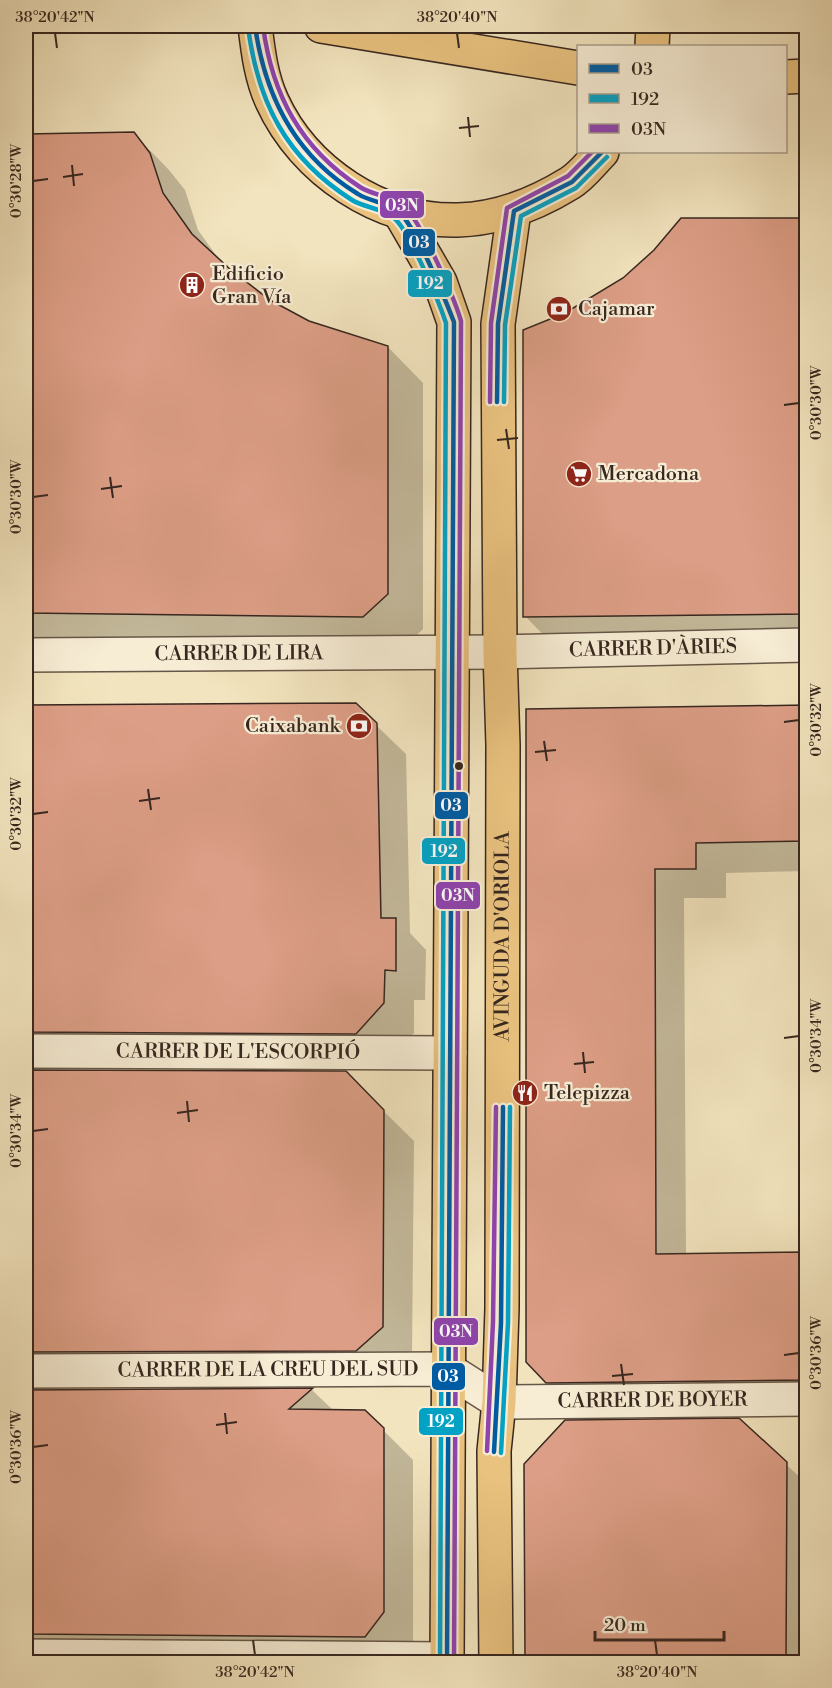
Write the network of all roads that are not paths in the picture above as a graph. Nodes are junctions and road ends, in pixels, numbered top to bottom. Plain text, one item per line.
1 (255, 26) edge
2 (321, 26) edge
3 (653, 26) edge
4 (652, 45) edge
5 (577, 68) edge
6 (807, 76) edge
7 (787, 77) edge
8 (601, 153) edge
9 (514, 211) junction
10 (400, 213) junction
11 (807, 645) edge
12 (451, 652) junction
13 (500, 652) junction
14 (26, 655) edge
15 (26, 1051) edge
16 (450, 1053) junction
17 (447, 1369) junction
18 (26, 1371) edge
19 (807, 1398) edge
20 (499, 1402) junction
21 (26, 1656) edge
22 (447, 1660) edge
23 (496, 1662) edge

1 - 10 main road
2 - 5 main road
3 - 4 main road
6 - 7 main road
8 - 9 main road
9 - 10 main road
9 - 13 main road, AVINGUDA D'ORIOLA
10 - 12 main road
11 - 13 street, CARRER D'ÀRIES
12 - 13 street, CARRER D'ÀRIES
12 - 14 street, CARRER DE LIRA
12 - 16 main road
13 - 20 main road, AVINGUDA D'ORIOLA
15 - 16 street, CARRER DE L'ESCORPIÓ
16 - 17 main road
17 - 18 street, CARRER DE LA CREU DEL SUD
17 - 20 street
17 - 22 main road
19 - 20 street, CARRER DE BOYER
20 - 23 main road, AVINGUDA D'ORIOLA
21 - 22 street

